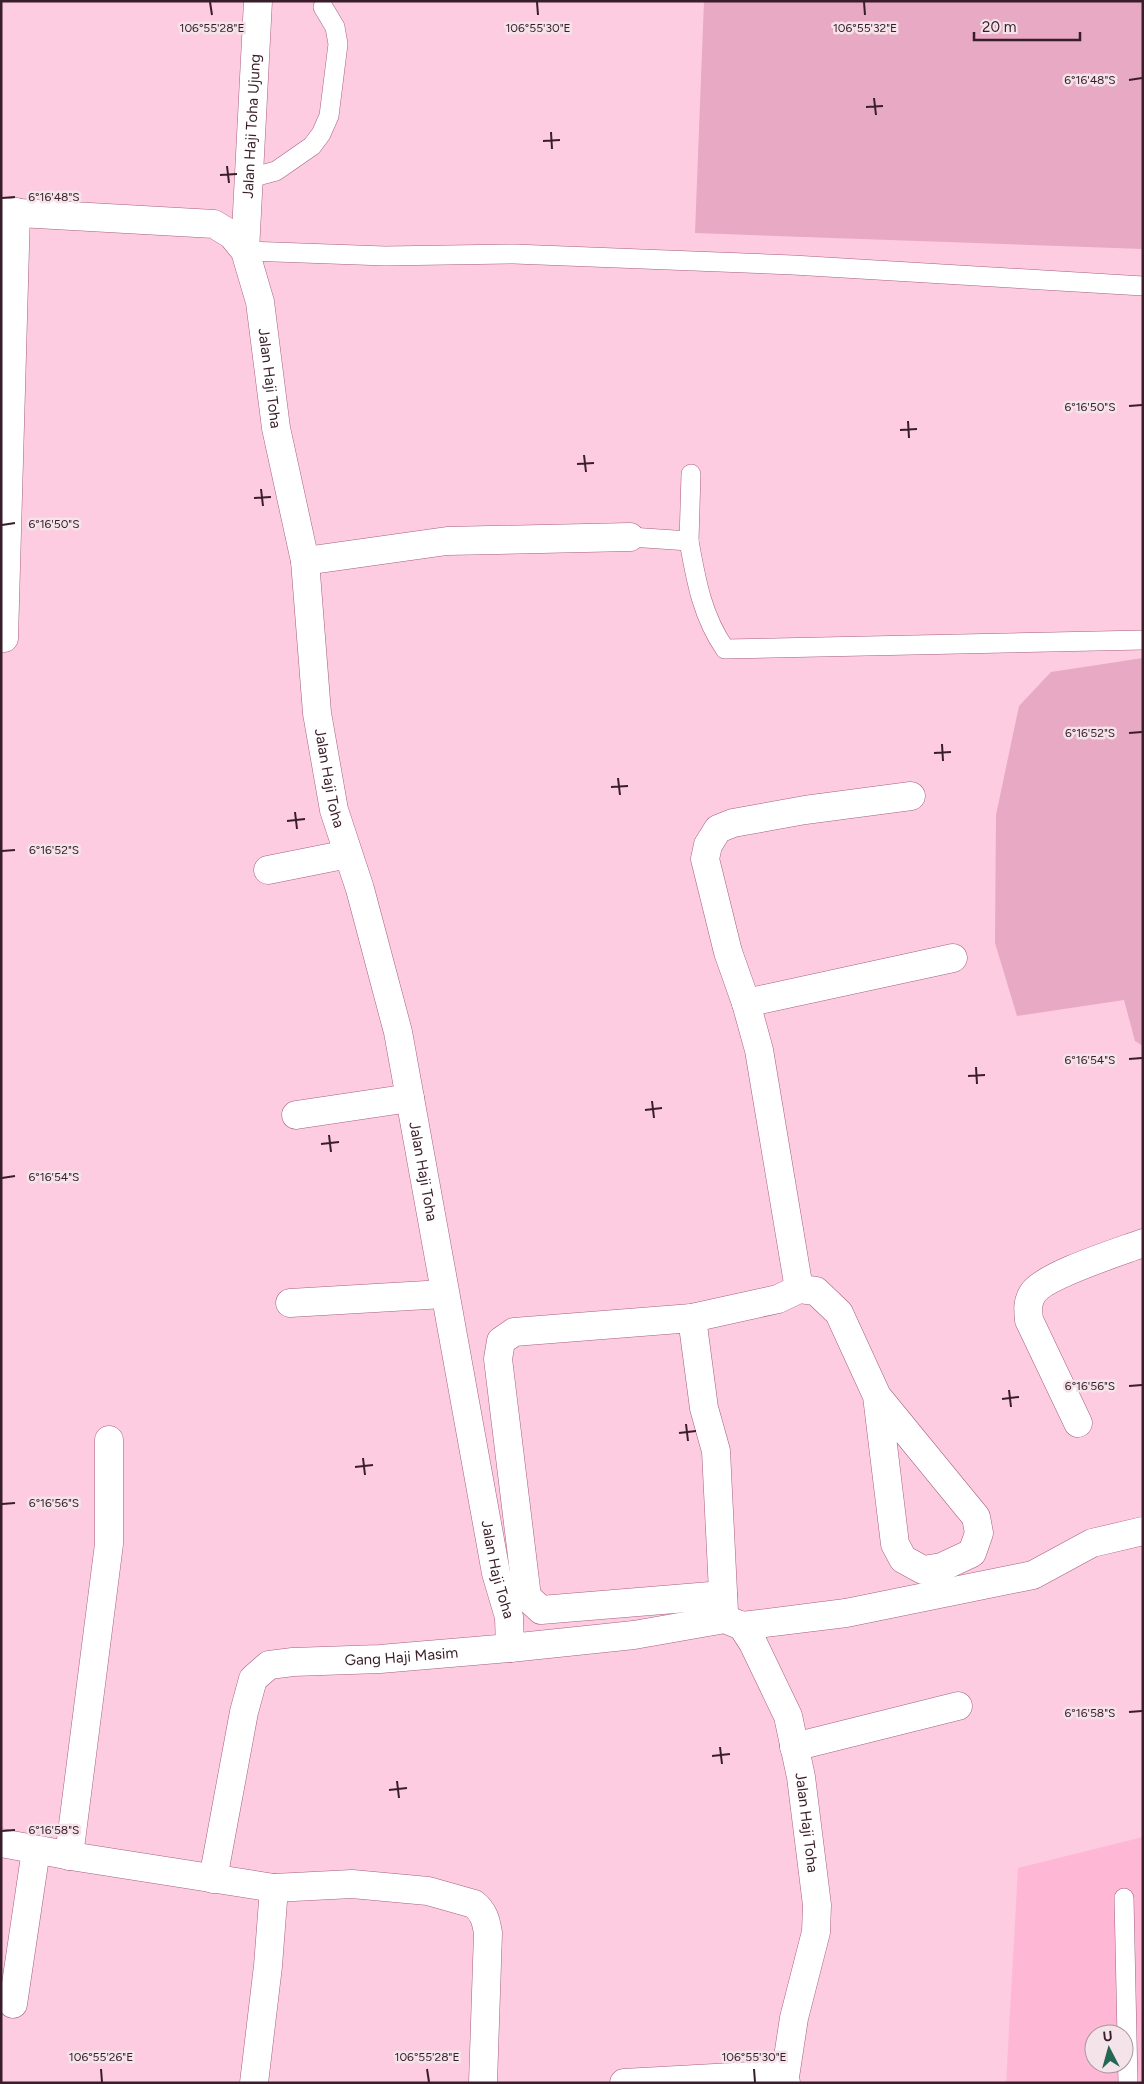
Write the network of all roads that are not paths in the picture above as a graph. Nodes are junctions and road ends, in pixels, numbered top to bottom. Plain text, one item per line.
1 (258, 1) edge
2 (323, 7) dead end
3 (250, 178) junction
4 (9, 212) edge
5 (246, 251) junction
6 (1143, 286) edge
7 (691, 474) dead end
8 (630, 537) joint
9 (689, 541) junction
10 (304, 561) junction
11 (4, 638) dead end
12 (1143, 640) edge
13 (911, 796) dead end
14 (348, 854) junction
15 (268, 870) dead end
16 (953, 958) dead end
17 (746, 1004) junction
18 (410, 1098) junction
19 (296, 1115) dead end
20 (1143, 1243) edge
21 (799, 1289) junction
22 (444, 1294) junction
23 (290, 1303) dead end
24 (692, 1318) junction
25 (878, 1396) junction
26 (1078, 1424) dead end
27 (109, 1440) dead end
28 (1143, 1531) edge
29 (730, 1613) junction
30 (510, 1648) junction
31 (958, 1706) dead end
32 (794, 1747) junction
33 (1, 1843) edge
34 (36, 1850) junction
35 (69, 1856) junction
36 (213, 1879) junction
37 (274, 1888) junction
38 (1124, 1898) dead end
39 (13, 2004) dead end
40 (786, 2080) edge
41 (254, 2083) edge
42 (483, 2083) edge
43 (624, 2083) edge
44 (1128, 2083) edge

1 - 3 street, Jalan Haji Toha Ujung
2 - 3 lane
3 - 5 street, Jalan Haji Toha Ujung
4 - 5 street, Jalan Haji Toha
4 - 11 street
5 - 6 lane
5 - 10 street, Jalan Haji Toha
7 - 9 lane
8 - 9 lane
8 - 10 street
9 - 12 lane
10 - 14 street, Jalan Haji Toha
13 - 17 street
14 - 15 street
14 - 18 street, Jalan Haji Toha
16 - 17 street
17 - 21 street
18 - 19 street
18 - 22 street, Jalan Haji Toha
20 - 26 street
21 - 24 street
21 - 25 street
22 - 23 street
22 - 30 street, Jalan Haji Toha
24 - 29 street
24 - 29 street
25 - 25 street
27 - 35 street
28 - 29 street
29 - 30 street
29 - 32 street, Jalan Haji Toha
30 - 36 street, Gang Haji Masim
31 - 32 street
32 - 40 street, Jalan Haji Toha
33 - 34 street
34 - 35 street
34 - 39 street
35 - 36 street
36 - 37 street
37 - 41 street
37 - 42 street
38 - 44 lane
40 - 43 street

